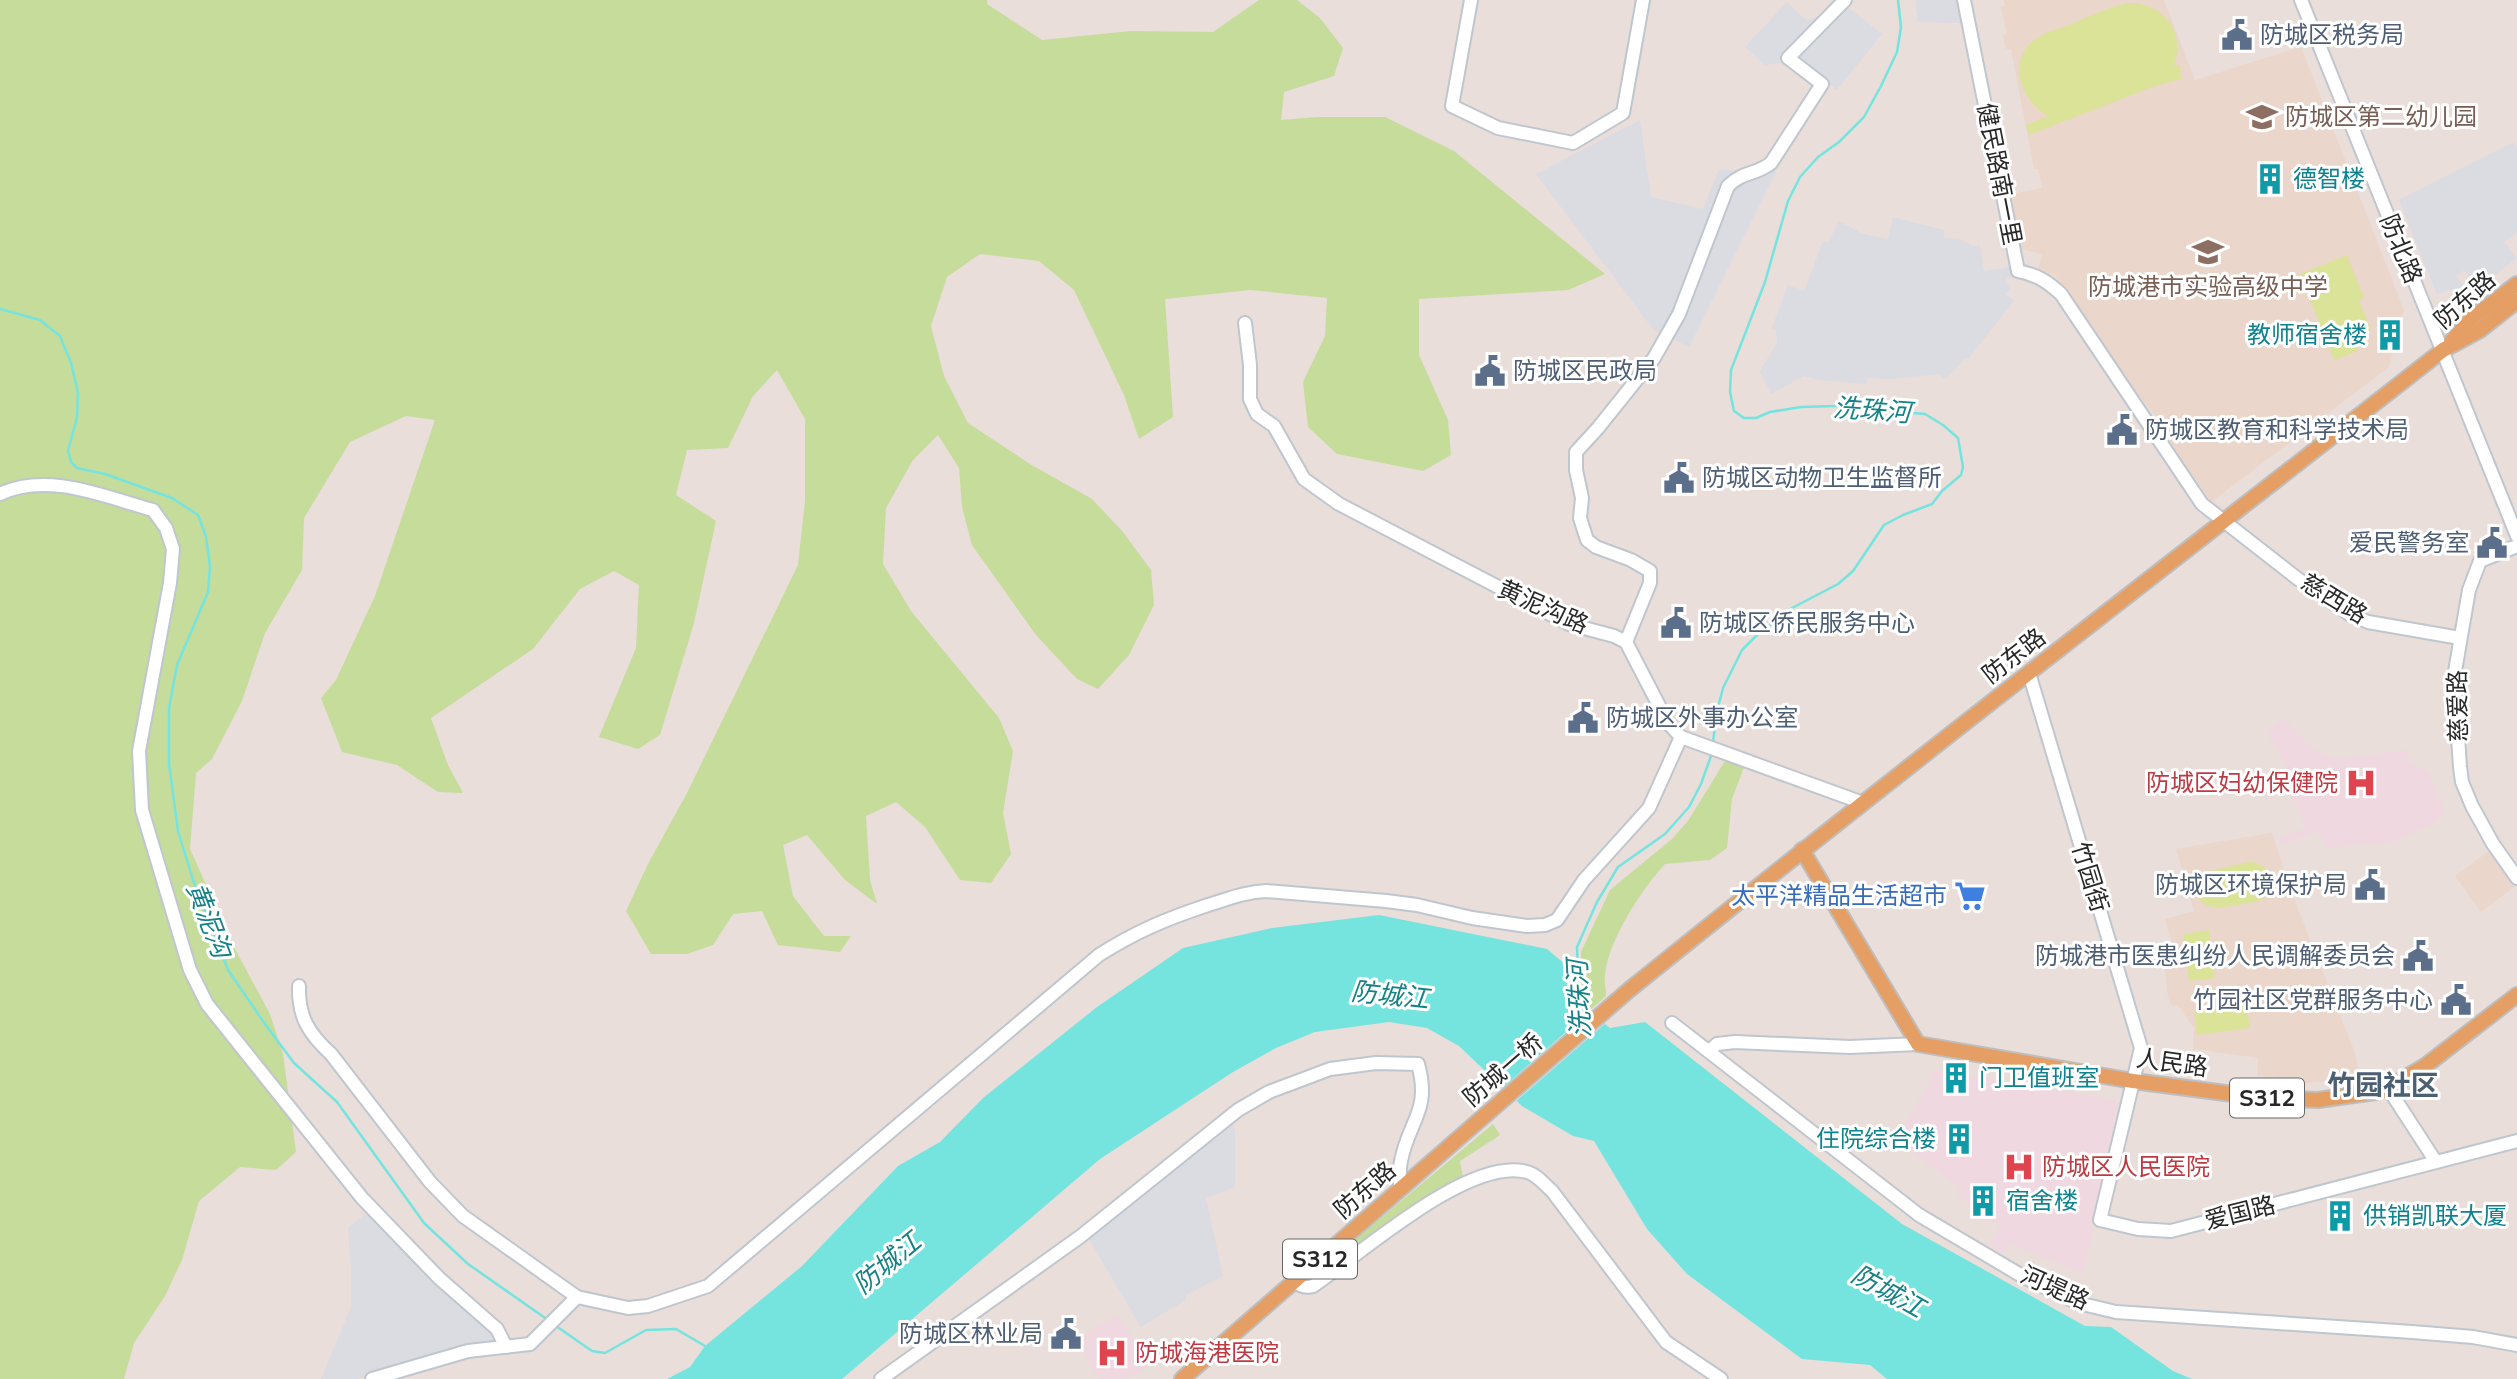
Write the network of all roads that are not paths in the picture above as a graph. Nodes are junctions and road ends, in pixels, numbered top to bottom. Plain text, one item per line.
1 (1471, 0) edge
2 (1643, 0) edge
3 (1845, 0) edge
4 (1964, 0) edge
5 (2301, 0) edge
6 (2517, 284) edge
7 (2517, 301) edge
8 (1245, 323) dead end
9 (2443, 350) junction
10 (0, 494) edge
11 (2224, 521) junction
12 (2517, 536) edge
13 (2517, 546) edge
14 (2460, 638) junction
15 (1626, 642) junction
16 (2029, 673) junction
17 (1681, 737) junction
18 (1863, 803) junction
19 (1802, 850) junction
20 (2517, 878) edge
21 (299, 986) dead end
22 (2517, 995) edge
23 (1617, 1000) joint
24 (1672, 1023) dead end
25 (1918, 1044) junction
26 (1710, 1050) junction
27 (2133, 1081) junction
28 (2388, 1088) junction
29 (2517, 1141) edge
30 (1452, 1145) joint
31 (2436, 1162) junction
32 (1400, 1189) junction
33 (1295, 1281) junction
34 (577, 1297) junction
35 (2517, 1345) edge
36 (506, 1347) junction
37 (1188, 1377) edge
38 (372, 1379) edge
39 (881, 1379) edge
40 (1721, 1379) edge

1 - 2 street
3 - 15 street
4 - 11 street, 健民路南一里
5 - 9 street, 防北路
6 - 9 main road, 防东路
7 - 9 main road, 防东路
8 - 15 street, 黄泥沟路
9 - 11 main road, 防东路
9 - 12 street, 防北路
10 - 36 street
11 - 14 street, 慈西路
11 - 16 main road, 防东路
13 - 14 street, 慈爱路
14 - 20 street, 慈爱路
15 - 17 street
16 - 18 main road, 防东路
16 - 27 street, 竹园街
17 - 18 street
17 - 34 street
18 - 19 main road, 防东路
19 - 23 main road, 防东路 / S312
19 - 25 main road
21 - 34 street
22 - 28 main road, 人民路 / S312
23 - 30 main road, 防城一桥 / S312
24 - 26 street, 河堤路
25 - 26 street, 人民路
25 - 27 main road, 人民路 / S312
26 - 35 street, 河堤路
27 - 28 main road, 人民路 / S312
27 - 31 street, 爱国路
28 - 31 street
29 - 31 street, 爱国路
30 - 32 main road, 防东路 / S312
32 - 33 main road, 防东路 / S312
32 - 39 street
33 - 37 main road, 防东路 / S312
33 - 40 street
34 - 36 street
36 - 38 street

